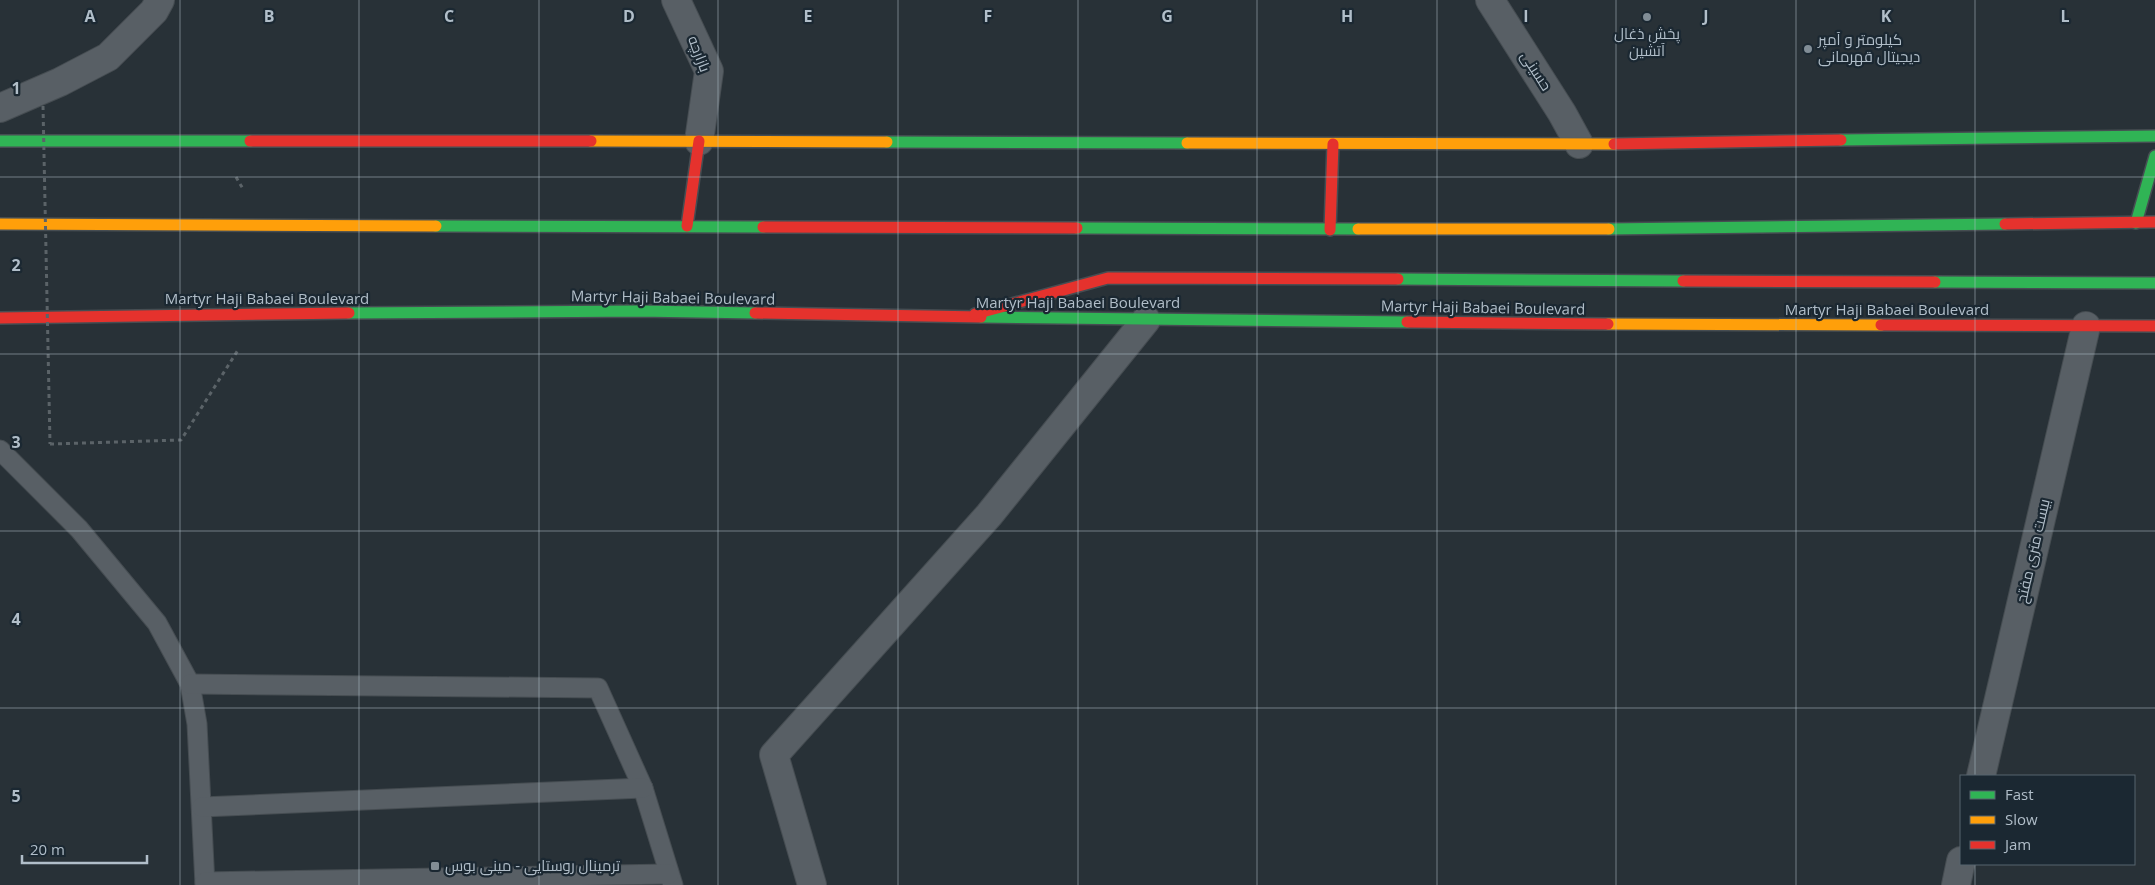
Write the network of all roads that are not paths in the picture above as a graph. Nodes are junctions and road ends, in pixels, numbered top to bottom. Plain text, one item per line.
1 (160, 0) edge
2 (676, 0) edge
3 (1490, 0) edge
4 (0, 108) edge
5 (2155, 136) edge
6 (699, 141) junction
7 (0, 142) edge
8 (1333, 144) junction
9 (1579, 144) junction
10 (2155, 156) edge
11 (2155, 222) edge
12 (2136, 223) junction
13 (0, 224) edge
14 (687, 226) junction
15 (1330, 230) junction
16 (2155, 283) edge
17 (961, 317) junction
18 (0, 318) edge
19 (1146, 320) junction
20 (2086, 326) junction
21 (2155, 326) edge
22 (0, 450) edge
23 (190, 684) junction
24 (1981, 775) edge
25 (643, 788) junction
26 (202, 807) junction
27 (1960, 865) edge
28 (671, 880) edge
29 (205, 884) edge
30 (812, 885) edge
31 (1956, 885) edge

1 - 4 street
2 - 6 street, بازارچه
3 - 9 street, حسینی
5 - 9 main road
6 - 7 main road
6 - 8 main road
6 - 14 main road
8 - 9 main road
8 - 15 main road
10 - 12 main road
11 - 12 main road
12 - 15 main road
13 - 14 main road
14 - 15 main road
16 - 17 main road
17 - 18 main road, Martyr Haji Babaei Boulevard
17 - 19 main road, Martyr Haji Babaei Boulevard
19 - 20 main road, Martyr Haji Babaei Boulevard
19 - 30 street
20 - 21 main road, Martyr Haji Babaei Boulevard
20 - 24 street, بیست متری مفتح
22 - 23 lane
23 - 25 lane
23 - 26 lane
25 - 26 lane
25 - 28 lane
26 - 29 lane
27 - 31 street
28 - 29 lane

